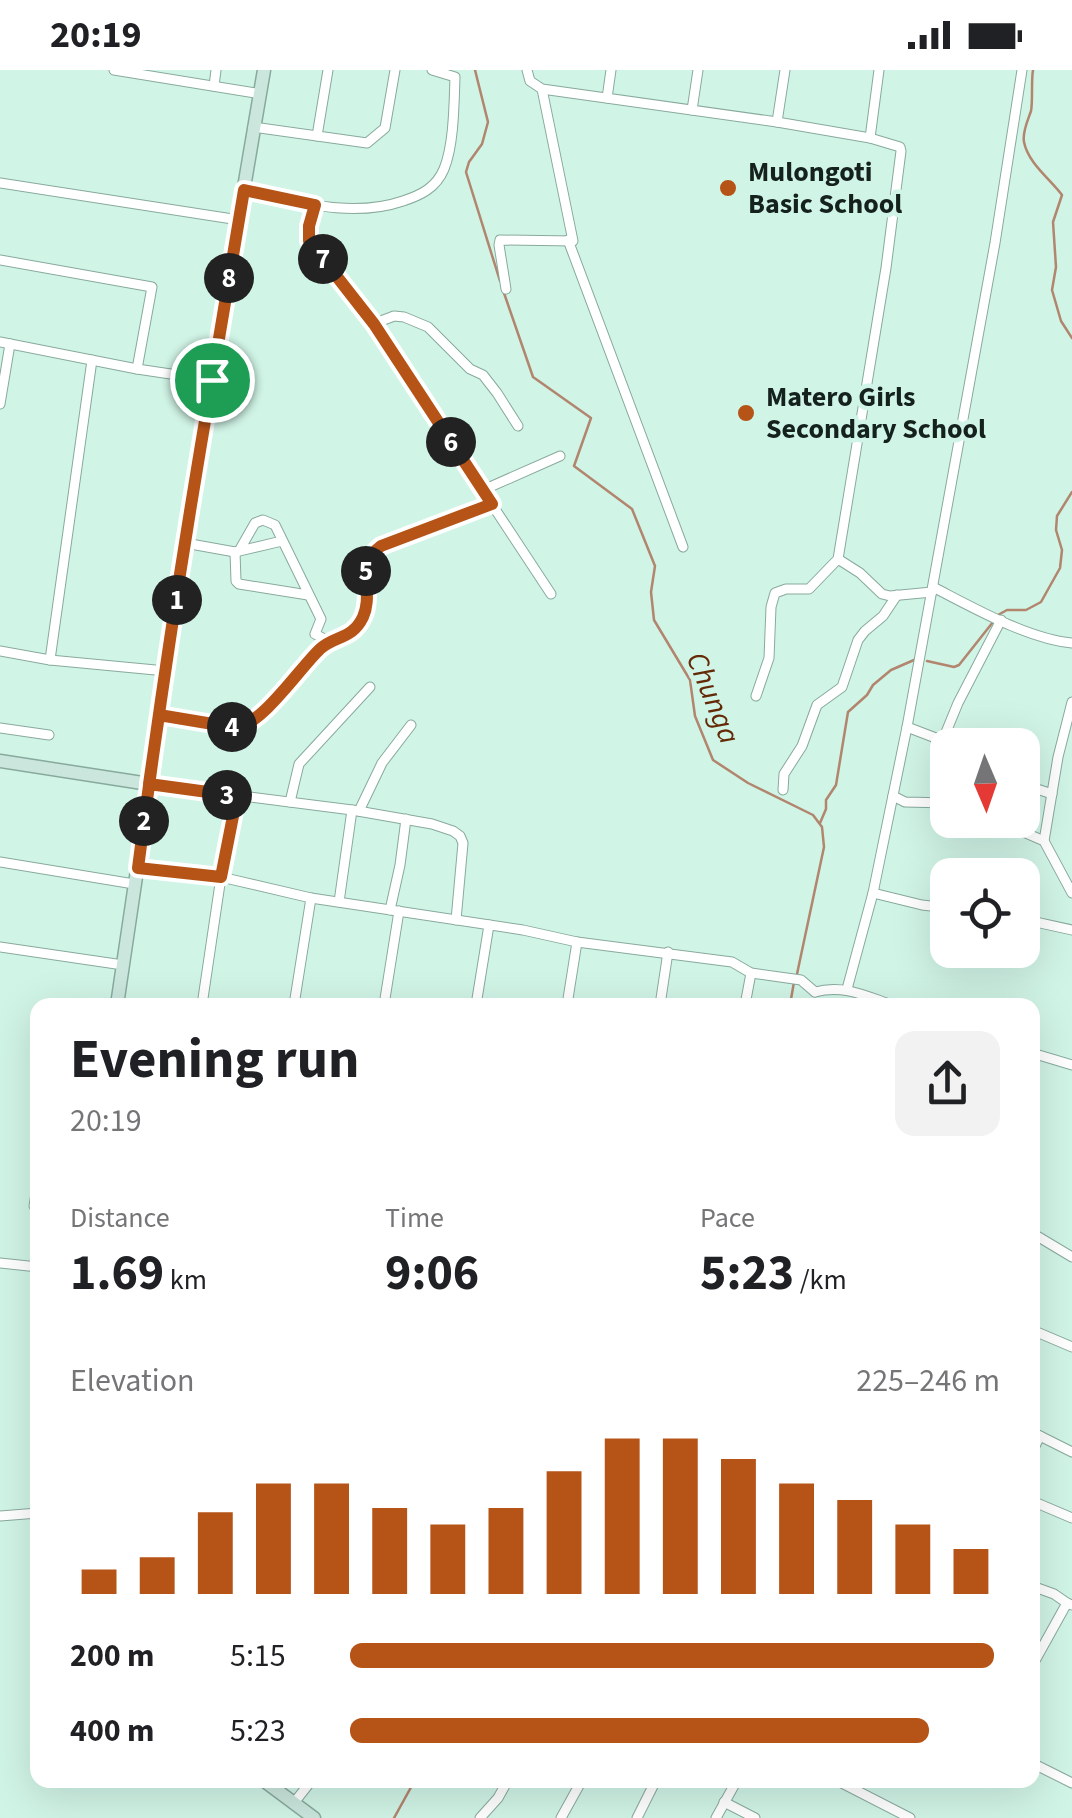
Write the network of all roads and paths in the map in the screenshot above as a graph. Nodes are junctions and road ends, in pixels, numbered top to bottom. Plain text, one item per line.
1 (114, 70) edge
2 (216, 70) edge
3 (264, 70) edge
4 (328, 70) edge
5 (396, 70) edge
6 (432, 70) edge
7 (528, 70) edge
8 (612, 70) edge
9 (698, 70) edge
10 (785, 70) edge
11 (879, 70) edge
12 (1022, 70) edge
13 (138, 72) edge
14 (214, 86) junction
15 (542, 89) junction
16 (261, 94) junction
17 (607, 98) junction
18 (692, 110) junction
19 (777, 122) junction
20 (253, 127) junction
21 (317, 136) junction
22 (870, 138) junction
23 (0, 184) edge
24 (244, 190) junction
25 (315, 205) junction
26 (240, 220) junction
27 (568, 240) junction
28 (0, 260) edge
29 (506, 289) dead end
30 (374, 324) junction
31 (5, 343) edge
32 (92, 360) junction
33 (137, 369) junction
34 (212, 380) junction
35 (0, 404) edge
36 (518, 426) dead end
37 (560, 456) dead end
38 (483, 490) junction
39 (492, 504) junction
40 (282, 541) junction
41 (185, 543) junction
42 (683, 546) dead end
43 (237, 551) junction
44 (838, 559) junction
45 (932, 590) junction
46 (551, 594) dead end
47 (308, 595) junction
48 (898, 595) junction
49 (1001, 620) junction
50 (330, 642) junction
51 (1072, 643) edge
52 (0, 651) edge
53 (50, 660) junction
54 (166, 671) junction
55 (370, 686) dead end
56 (756, 696) dead end
57 (1072, 702) edge
58 (159, 715) junction
59 (1070, 722) edge
60 (411, 725) dead end
61 (908, 727) junction
62 (0, 728) edge
63 (948, 728) edge
64 (49, 735) dead end
65 (930, 737) edge
66 (0, 761) edge
67 (149, 784) junction
68 (782, 790) dead end
69 (1040, 790) edge
70 (1052, 794) junction
71 (237, 796) junction
72 (892, 796) junction
73 (290, 802) junction
74 (930, 803) edge
75 (356, 811) junction
76 (406, 819) junction
77 (1037, 838) edge
78 (1044, 841) junction
79 (0, 862) edge
80 (138, 868) junction
81 (221, 877) junction
82 (134, 884) junction
83 (873, 893) junction
84 (1072, 893) edge
85 (311, 898) junction
86 (340, 902) junction
87 (930, 906) edge
88 (394, 911) junction
89 (456, 920) junction
90 (1040, 922) edge
91 (489, 924) junction
92 (1072, 930) edge
93 (577, 942) junction
94 (0, 950) edge
95 (668, 952) junction
96 (123, 964) junction
97 (751, 973) junction
98 (846, 989) junction
99 (814, 992) junction
100 (118, 998) edge
101 (203, 998) edge
102 (295, 998) edge
103 (385, 998) edge
104 (477, 998) edge
105 (568, 998) edge
106 (661, 998) edge
107 (746, 998) edge
108 (813, 998) edge
109 (872, 998) edge
110 (1040, 1056) edge
111 (1072, 1066) edge
112 (1040, 1237) edge
113 (1072, 1257) edge
114 (0, 1264) edge
115 (30, 1266) edge
116 (1040, 1333) edge
117 (1072, 1347) edge
118 (1040, 1436) edge
119 (1072, 1452) edge
120 (1040, 1504) edge
121 (30, 1514) edge
122 (0, 1516) edge
123 (1072, 1518) edge
124 (1040, 1589) edge
125 (1070, 1604) edge
126 (1040, 1653) edge
127 (1040, 1767) edge
128 (1072, 1783) edge
129 (273, 1788) edge
130 (306, 1788) edge
131 (504, 1788) edge
132 (578, 1788) edge
133 (652, 1788) edge
134 (732, 1788) edge
135 (852, 1788) edge
136 (724, 1802) junction
137 (293, 1804) junction
138 (314, 1818) edge
139 (480, 1818) edge
140 (562, 1818) edge
141 (637, 1818) edge
142 (716, 1818) edge
143 (755, 1818) edge
144 (910, 1818) edge

1 - 13 street
2 - 14 street
3 - 16 street
4 - 21 street
5 - 21 street
6 - 25 street
7 - 15 street
8 - 17 street
9 - 18 street
10 - 19 street
11 - 22 street
12 - 45 street
13 - 14 street
14 - 16 street
15 - 17 street
15 - 27 street
16 - 20 street
17 - 18 street
18 - 19 street
19 - 22 street
20 - 21 street
20 - 24 street
22 - 44 street
23 - 26 street
24 - 25 street
24 - 26 street
25 - 30 street
26 - 34 street
27 - 29 street
27 - 42 street
28 - 33 street
30 - 36 street
30 - 38 street
31 - 32 street
31 - 35 street
32 - 33 street
32 - 53 street
33 - 34 street
34 - 41 street
37 - 38 street
38 - 39 street
39 - 46 street
39 - 50 street
40 - 43 street
40 - 43 street
40 - 47 street
41 - 43 street
41 - 54 street
43 - 47 street
44 - 48 street
44 - 56 street
45 - 48 street
45 - 49 street
45 - 61 street
47 - 50 street
48 - 68 street
49 - 51 street
49 - 63 street
50 - 58 street
52 - 53 street
53 - 54 street
54 - 58 street
55 - 73 street
57 - 59 street
58 - 67 street
59 - 70 street
60 - 75 street
61 - 65 street
61 - 72 street
62 - 64 street
66 - 67 street
67 - 71 street
67 - 80 street
69 - 70 street
70 - 78 street
71 - 73 street
71 - 81 street
72 - 74 street
72 - 83 street
73 - 75 street
75 - 76 street
75 - 86 street
76 - 88 street
76 - 89 street
77 - 78 street
78 - 84 street
79 - 82 street
80 - 81 street
80 - 82 street
81 - 85 street
81 - 101 street
82 - 96 street
83 - 87 street
83 - 98 street
85 - 86 street
85 - 102 street
86 - 88 street
88 - 89 street
88 - 103 street
89 - 91 street
90 - 92 street
91 - 93 street
91 - 104 street
93 - 95 street
93 - 105 street
94 - 96 street
95 - 97 street
95 - 106 street
96 - 100 street
97 - 99 street
97 - 107 street
98 - 99 street
98 - 109 street
99 - 108 street
110 - 111 street
112 - 113 street
114 - 115 street
116 - 117 street
118 - 119 street
120 - 123 street
121 - 122 street
124 - 125 street
125 - 126 street
127 - 128 street
129 - 137 street
130 - 137 street
131 - 139 street
132 - 140 street
133 - 141 street
134 - 136 street
135 - 144 street
136 - 142 street
136 - 143 street
137 - 138 street

